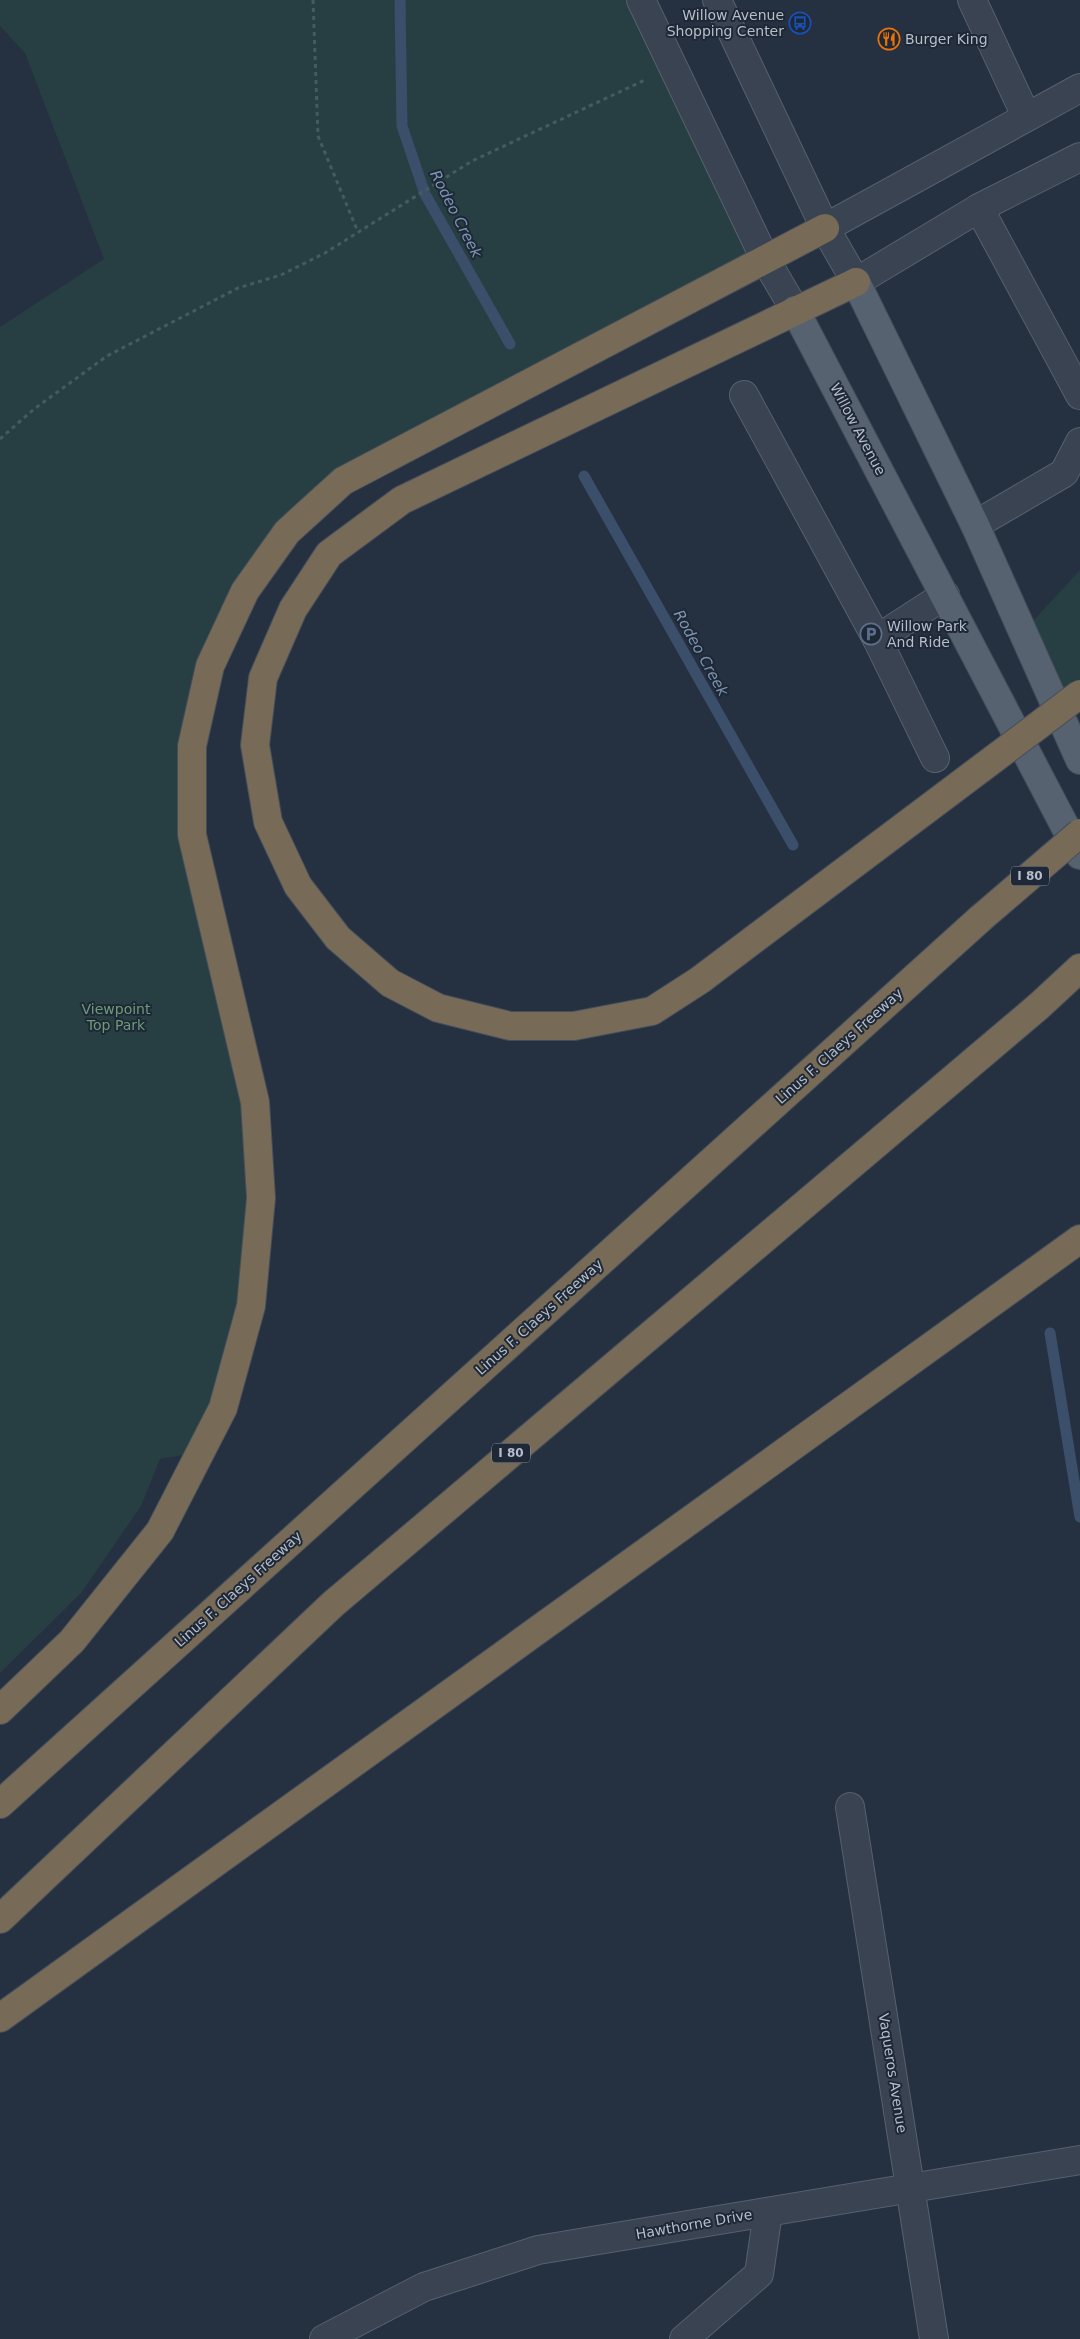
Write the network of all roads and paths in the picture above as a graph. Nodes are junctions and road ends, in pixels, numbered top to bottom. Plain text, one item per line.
1 (313, 0) edge
2 (641, 0) edge
3 (717, 0) edge
4 (972, 0) edge
5 (672, 67) junction
6 (1080, 88) edge
7 (1026, 116) junction
8 (1080, 157) edge
9 (980, 208) junction
10 (826, 228) junction
11 (358, 232) junction
12 (765, 259) junction
13 (856, 282) junction
14 (795, 310) junction
15 (744, 395) dead end
16 (1080, 395) edge
17 (0, 440) edge
18 (1080, 442) edge
19 (975, 525) junction
20 (945, 595) junction
21 (878, 639) junction
22 (1080, 694) edge
23 (935, 758) dead end
24 (1080, 760) edge
25 (1080, 833) edge
26 (1080, 855) edge
27 (1080, 968) edge
28 (1080, 1239) edge
29 (0, 1710) edge
30 (0, 1804) edge
31 (850, 1807) dead end
32 (0, 1919) edge
33 (0, 2018) edge
34 (1080, 2160) edge
35 (911, 2188) junction
36 (768, 2212) junction
37 (324, 2339) edge
38 (684, 2339) edge
39 (934, 2339) edge

1 - 11 path
2 - 5 street, Willow Avenue
3 - 10 street
4 - 7 street
5 - 11 path
5 - 12 street, Willow Avenue
6 - 7 street
7 - 10 street
8 - 9 street
9 - 13 street
9 - 16 street
10 - 12 highway
10 - 13 street
11 - 17 path
12 - 14 street, Willow Avenue
12 - 29 highway
13 - 14 highway
13 - 19 main road
14 - 20 main road, Willow Avenue
14 - 22 highway, bridge
15 - 21 street
18 - 19 street
19 - 24 main road
20 - 21 street
20 - 26 main road, Willow Avenue
21 - 23 street
25 - 30 highway, Linus F. Claeys Freeway / I 80, bridge
27 - 32 highway, I 80
28 - 33 highway
31 - 35 street, Vaqueros Avenue
34 - 35 street, Hawthorne Drive
35 - 36 street, Hawthorne Drive
35 - 39 street, Vaqueros Avenue
36 - 37 street, Hawthorne Drive
36 - 38 street

